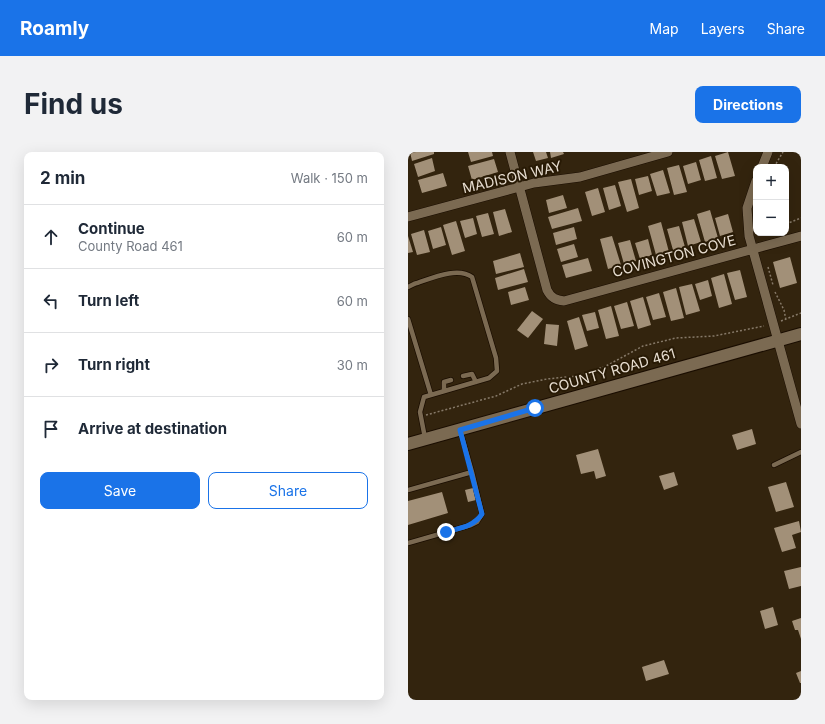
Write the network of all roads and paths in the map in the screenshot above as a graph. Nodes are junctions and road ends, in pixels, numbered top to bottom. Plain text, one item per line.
1 (510, 152) edge
2 (668, 152) edge
3 (768, 152) edge
4 (783, 152) edge
5 (763, 164) edge
6 (776, 164) edge
7 (519, 187) junction
8 (753, 190) edge
9 (408, 217) edge
10 (801, 218) edge
11 (789, 223) edge
12 (801, 236) edge
13 (764, 246) junction
14 (752, 249) junction
15 (408, 287) edge
16 (801, 313) edge
17 (408, 319) edge
18 (786, 320) junction
19 (772, 323) junction
20 (801, 334) edge
21 (777, 341) junction
22 (463, 376) dead end
23 (451, 380) dead end
24 (476, 382) junction
25 (444, 391) junction
26 (430, 395) junction
27 (421, 416) junction
28 (801, 424) edge
29 (460, 430) junction
30 (426, 439) junction
31 (408, 444) edge
32 (801, 452) edge
33 (774, 465) dead end
34 (472, 472) junction
35 (408, 490) edge
36 (408, 543) edge

1 - 7 street
2 - 7 street, MADISON WAY
3 - 5 street
4 - 6 path
7 - 9 street, MADISON WAY
7 - 14 street, COVINGTON COVE
8 - 14 street
10 - 11 path
12 - 13 street, COVINGTON COVE
13 - 14 street, COVINGTON COVE
13 - 18 path
14 - 19 street
15 - 24 lane
16 - 18 path
17 - 26 lane
18 - 19 path
19 - 21 street
19 - 27 path
20 - 21 main road, COUNTY ROAD 461
21 - 28 street
21 - 29 main road, COUNTY ROAD 461
22 - 24 lane
23 - 25 lane
24 - 25 lane
25 - 26 lane
26 - 27 lane
27 - 30 lane
29 - 30 main road, COUNTY ROAD 461
29 - 34 lane
30 - 31 main road, COUNTY ROAD 461
32 - 33 lane
34 - 35 lane
34 - 36 lane

